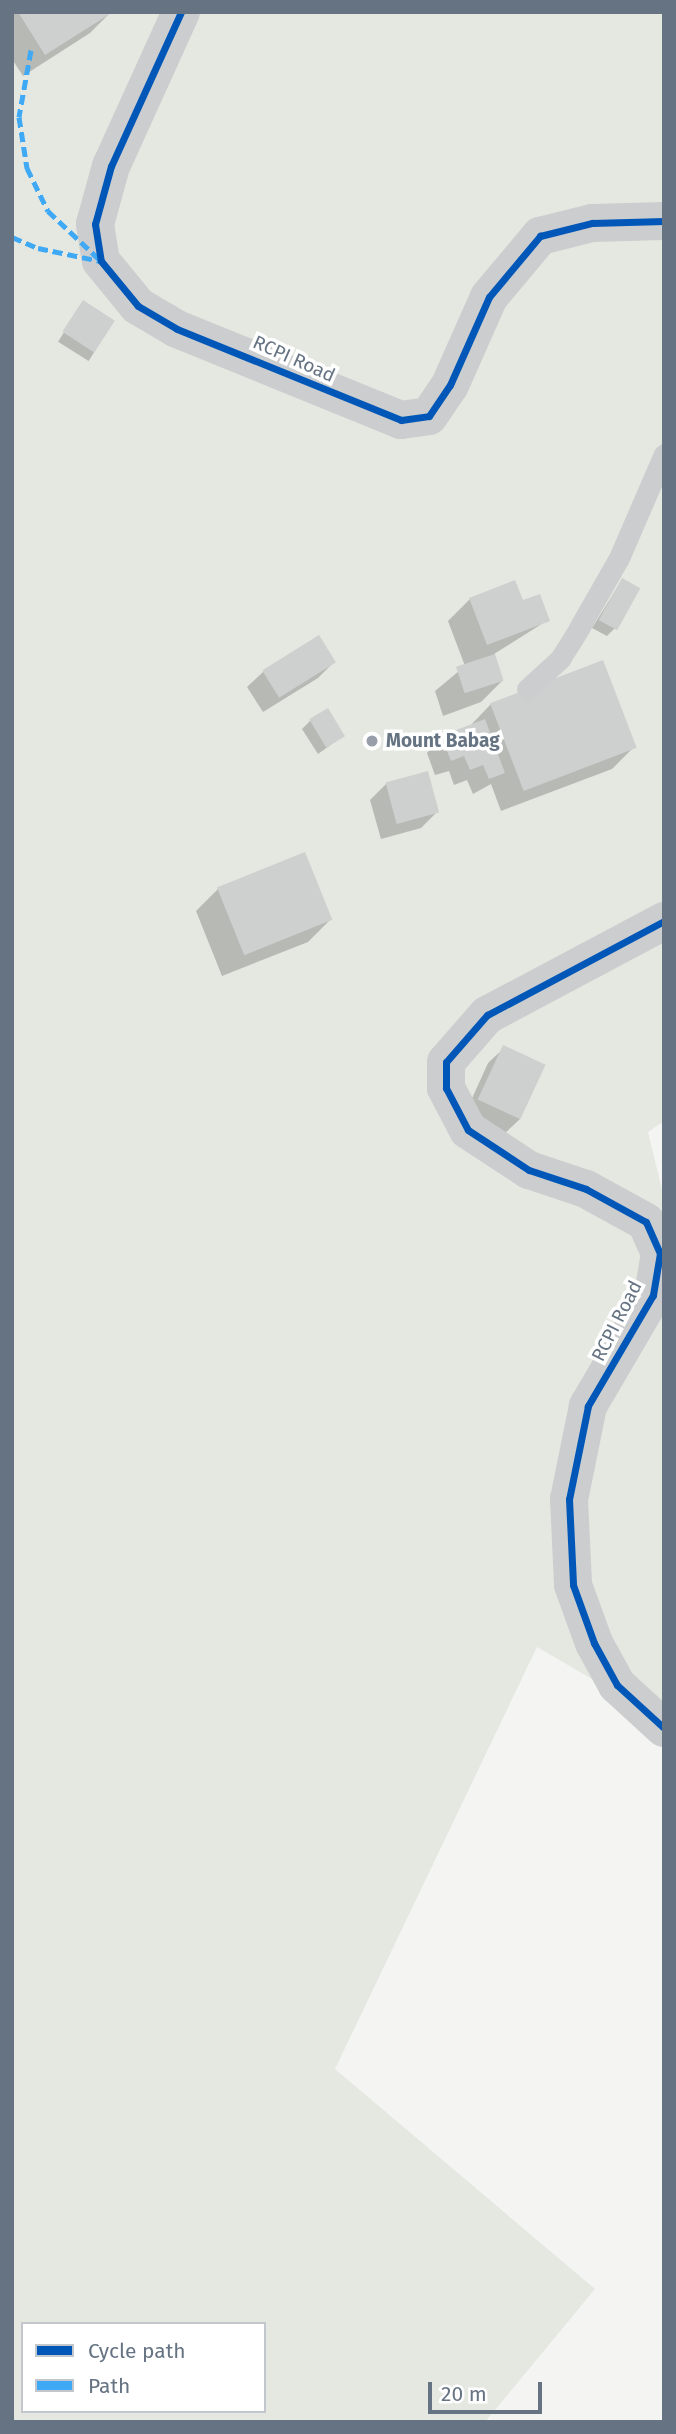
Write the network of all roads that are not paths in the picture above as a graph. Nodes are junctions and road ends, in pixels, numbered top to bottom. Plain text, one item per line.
1 (181, 12) edge
2 (664, 221) edge
3 (664, 454) edge
4 (527, 689) dead end
5 (664, 921) edge
6 (664, 1728) edge

1 - 2 street, RCPI Road
3 - 4 lane
5 - 6 street, RCPI Road

